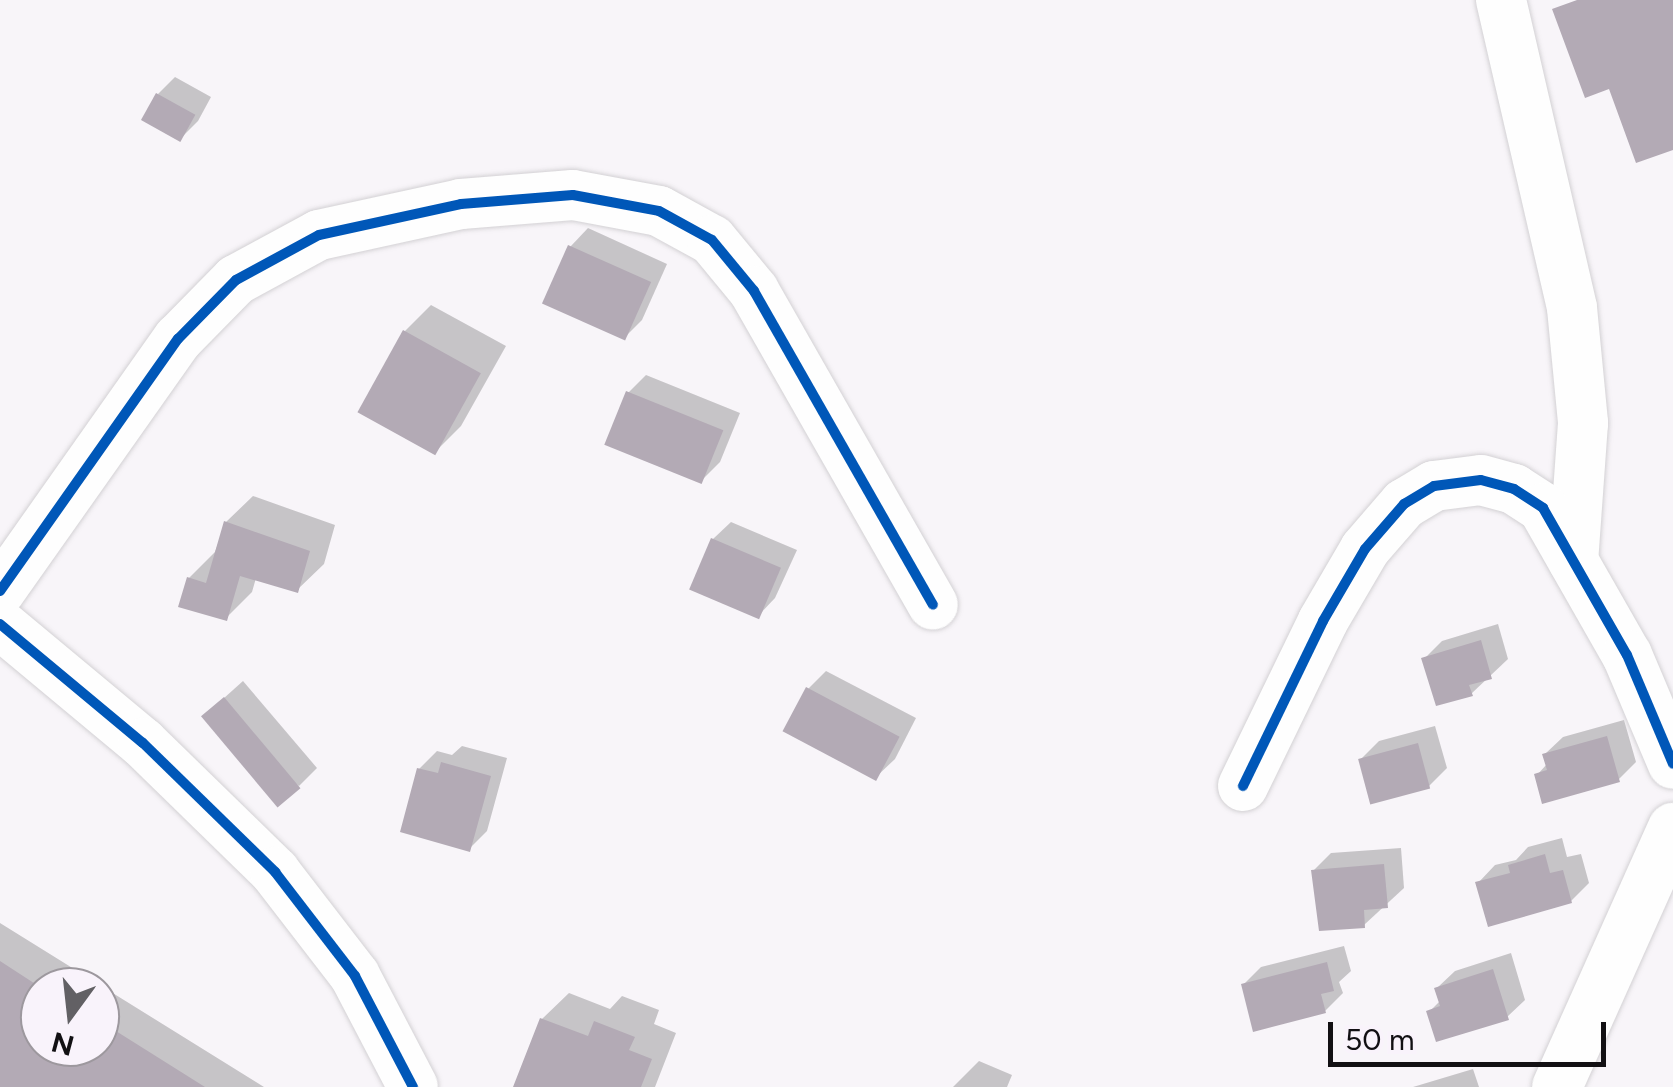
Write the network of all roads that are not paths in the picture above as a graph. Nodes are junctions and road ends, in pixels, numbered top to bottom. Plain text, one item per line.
1 (1501, 0) edge
2 (1573, 562) junction
3 (0, 591) edge
4 (933, 605) dead end
5 (0, 624) edge
6 (1673, 764) edge
7 (1243, 786) dead end
8 (1673, 828) edge
9 (412, 1087) edge
10 (1557, 1087) edge

1 - 2 street
2 - 6 street
2 - 7 street
3 - 4 street
5 - 9 street
8 - 10 street

